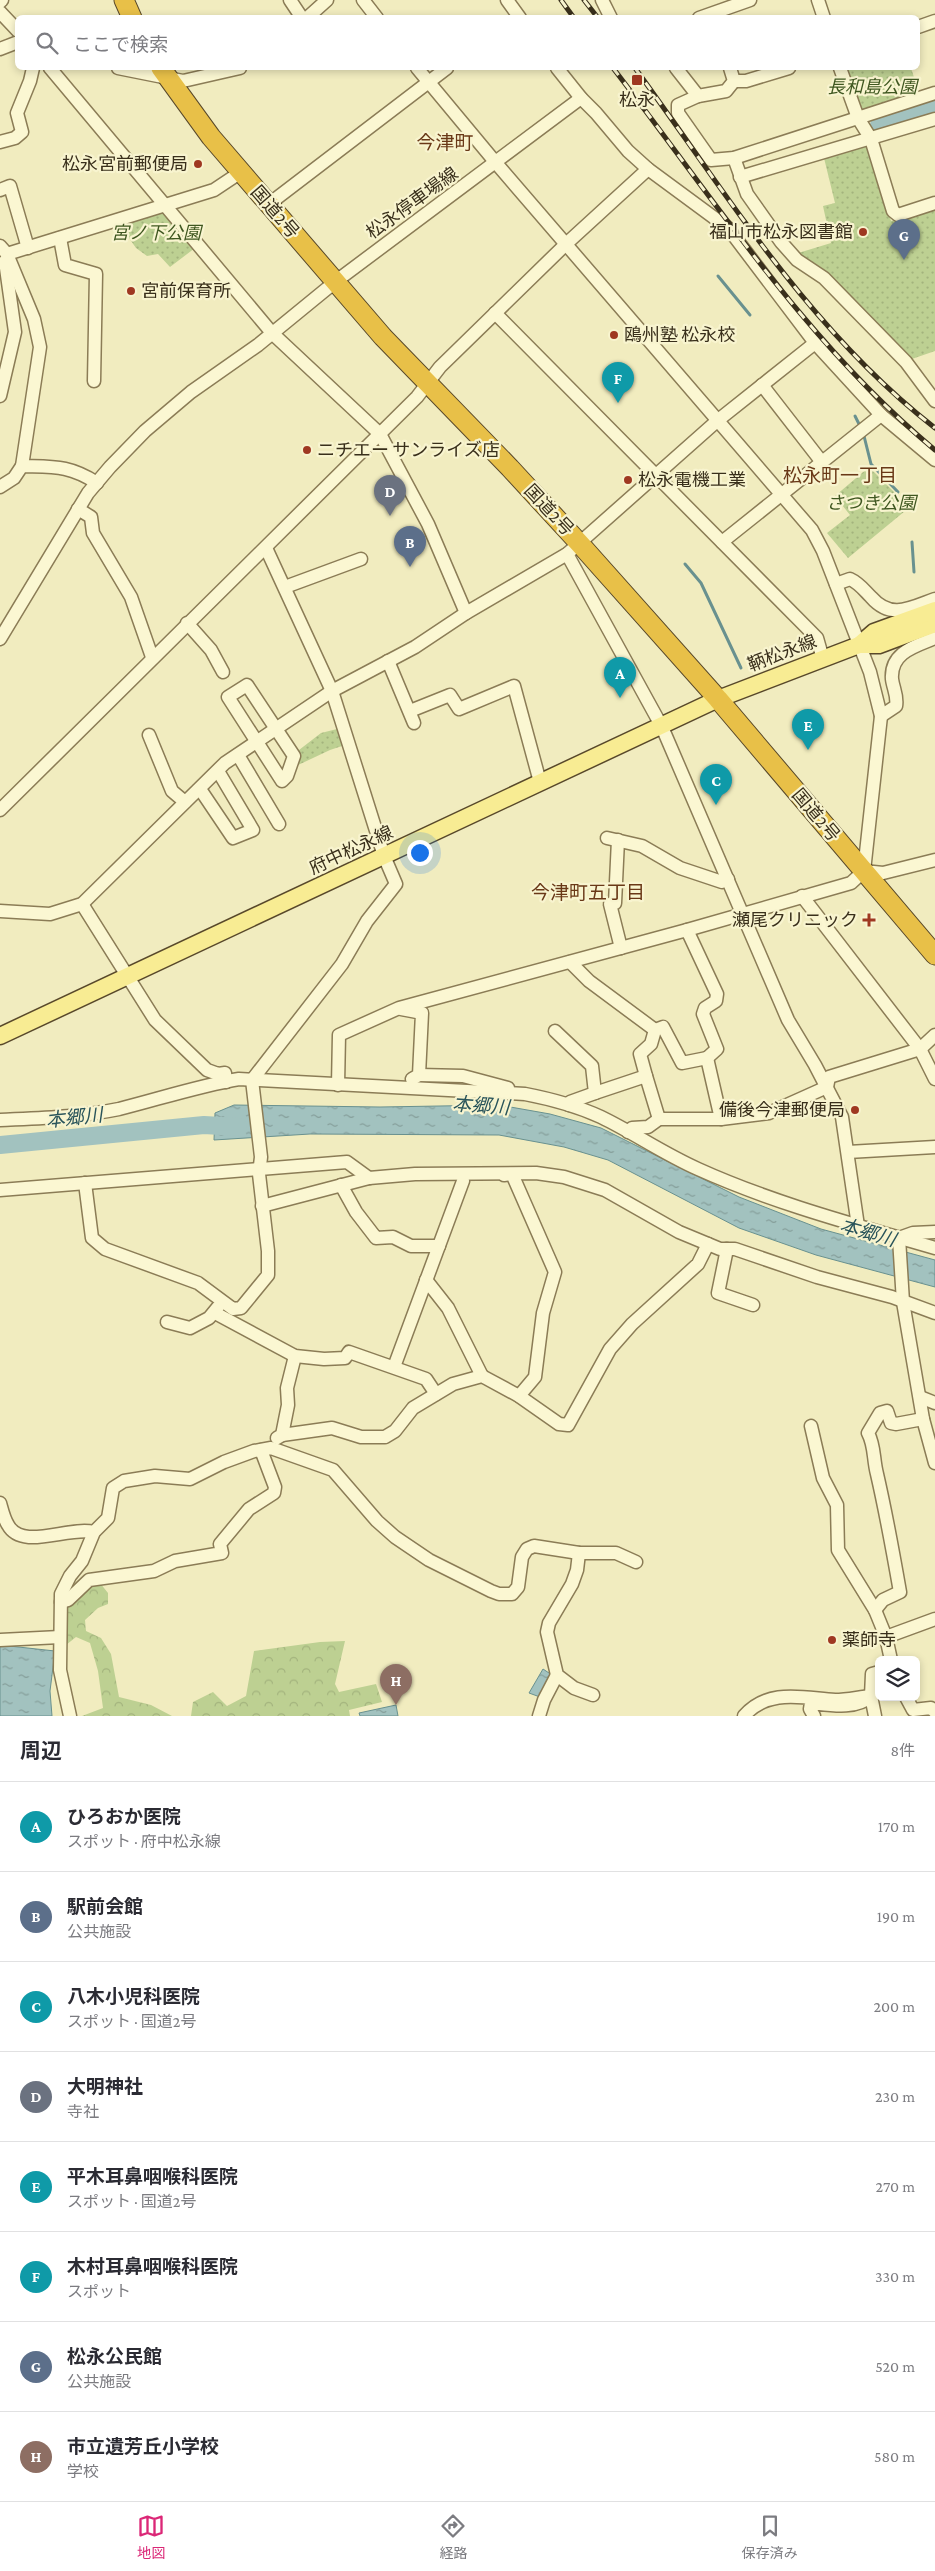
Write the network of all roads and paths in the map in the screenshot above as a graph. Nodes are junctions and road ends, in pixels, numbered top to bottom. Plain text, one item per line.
1 (124, 0) edge
2 (290, 0) edge
3 (327, 0) edge
4 (363, 0) edge
5 (507, 0) edge
6 (602, 0) edge
7 (749, 0) edge
8 (818, 0) edge
9 (0, 12) edge
10 (131, 15) edge
11 (300, 15) edge
12 (310, 15) edge
13 (375, 15) edge
14 (515, 15) edge
15 (610, 15) edge
16 (714, 15) edge
17 (823, 15) edge
18 (935, 21) edge
19 (920, 26) edge
20 (15, 28) edge
21 (15, 43) edge
22 (0, 50) edge
23 (33, 70) edge
24 (52, 70) edge
25 (136, 70) edge
26 (231, 70) edge
27 (419, 70) edge
28 (444, 70) edge
29 (559, 70) edge
30 (678, 70) edge
31 (731, 70) edge
32 (782, 70) edge
33 (841, 70) edge
34 (164, 73) edge
35 (734, 81) junction
36 (429, 82) junction
37 (935, 93) edge
38 (698, 96) junction
39 (581, 98) junction
40 (858, 118) junction
41 (935, 119) edge
42 (871, 139) junction
43 (0, 142) edge
44 (734, 158) junction
45 (496, 163) junction
46 (648, 170) junction
47 (241, 172) junction
48 (740, 177) junction
49 (0, 190) edge
50 (935, 203) edge
51 (163, 204) junction
52 (269, 204) junction
53 (60, 238) junction
54 (566, 244) junction
55 (28, 248) junction
56 (3, 250) edge
57 (11, 275) junction
58 (336, 282) junction
59 (495, 313) junction
60 (272, 333) junction
61 (815, 343) junction
62 (94, 381) dead end
63 (428, 382) junction
64 (762, 385) junction
65 (0, 396) edge
66 (935, 401) edge
67 (881, 415) junction
68 (717, 420) junction
69 (380, 434) junction
70 (935, 460) edge
71 (821, 461) junction
72 (22, 466) junction
73 (654, 475) junction
74 (97, 483) junction
75 (0, 488) edge
76 (781, 494) junction
77 (78, 509) junction
78 (722, 542) junction
79 (266, 548) junction
80 (574, 549) junction
81 (361, 558) dead end
82 (598, 563) junction
83 (579, 573) junction
84 (836, 584) junction
85 (285, 587) junction
86 (935, 599) edge
87 (935, 610) edge
88 (466, 613) junction
89 (187, 623) junction
90 (935, 624) edge
91 (935, 638) edge
92 (0, 639) edge
93 (859, 645) junction
94 (152, 657) junction
95 (823, 659) junction
96 (388, 661) junction
97 (223, 672) dead end
98 (332, 691) junction
99 (718, 699) junction
100 (881, 716) junction
101 (662, 726) junction
102 (275, 729) junction
103 (150, 735) dead end
104 (257, 742) junction
105 (238, 755) junction
106 (218, 770) junction
107 (540, 782) junction
108 (198, 790) junction
109 (185, 802) junction
110 (0, 810) edge
111 (279, 824) dead end
112 (384, 856) junction
113 (935, 860) edge
114 (864, 871) junction
115 (728, 879) junction
116 (802, 896) junction
117 (82, 904) junction
118 (0, 911) edge
119 (742, 912) junction
120 (686, 930) junction
121 (621, 948) junction
122 (935, 955) edge
123 (570, 962) junction
124 (129, 976) junction
125 (398, 1008) junction
126 (655, 1030) junction
127 (554, 1031) dead end
128 (935, 1035) edge
129 (0, 1036) edge
130 (920, 1048) junction
131 (707, 1058) junction
132 (419, 1075) junction
133 (646, 1076) junction
134 (935, 1079) edge
135 (252, 1080) junction
136 (226, 1082) junction
137 (338, 1085) junction
138 (827, 1087) junction
139 (405, 1088) junction
140 (595, 1093) junction
141 (525, 1094) junction
142 (569, 1105) junction
143 (659, 1119) junction
144 (721, 1119) junction
145 (0, 1120) edge
146 (628, 1132) junction
147 (935, 1146) edge
148 (848, 1152) junction
149 (261, 1163) junction
150 (415, 1174) junction
151 (512, 1174) junction
152 (369, 1178) junction
153 (463, 1181) junction
154 (85, 1183) junction
155 (341, 1185) junction
156 (0, 1190) edge
157 (262, 1206) junction
158 (858, 1226) junction
159 (935, 1232) edge
160 (899, 1238) junction
161 (914, 1238) junction
162 (708, 1244) junction
163 (440, 1246) junction
164 (935, 1248) edge
165 (727, 1249) junction
166 (426, 1280) junction
167 (902, 1297) junction
168 (222, 1301) junction
169 (753, 1305) dead end
170 (215, 1313) junction
171 (935, 1313) edge
172 (167, 1322) dead end
173 (295, 1356) junction
174 (394, 1367) junction
175 (482, 1376) junction
176 (436, 1394) junction
177 (519, 1396) junction
178 (920, 1397) junction
179 (935, 1403) edge
180 (923, 1419) junction
181 (811, 1426) dead end
182 (282, 1435) junction
183 (266, 1449) junction
184 (935, 1463) edge
185 (0, 1502) edge
186 (94, 1532) junction
187 (579, 1553) junction
188 (636, 1562) dead end
189 (61, 1602) junction
190 (875, 1610) junction
191 (935, 1619) edge
192 (60, 1637) junction
193 (886, 1637) junction
194 (0, 1640) edge
195 (889, 1656) edge
196 (875, 1673) edge
197 (557, 1675) junction
198 (593, 1696) dead end
199 (871, 1696) junction
200 (908, 1701) edge
201 (935, 1712) edge
202 (70, 1716) edge
203 (540, 1716) edge
204 (744, 1716) edge
205 (814, 1716) edge
206 (875, 1716) edge

1 - 10 highway
2 - 11 street
3 - 12 street
4 - 13 street
5 - 14 street
6 - 15 street
7 - 16 street
8 - 17 street
9 - 20 street
18 - 19 street
21 - 22 street
23 - 43 street
24 - 51 street
25 - 34 street
26 - 34 street
27 - 36 street
28 - 36 street
29 - 39 street
30 - 38 street
31 - 35 street
32 - 35 street
33 - 40 street
34 - 47 highway, 国道2号
35 - 38 street
36 - 45 street
36 - 52 street
37 - 40 street
38 - 44 street
39 - 45 street, 松永停車場線
39 - 46 street
40 - 42 street
40 - 44 street
41 - 42 street
42 - 48 street
42 - 50 street
44 - 48 street
45 - 54 street
45 - 58 street, 松永停車場線
46 - 54 street
46 - 61 street
47 - 51 street
47 - 52 highway, 国道2号
48 - 66 street
49 - 55 street
51 - 53 street
51 - 60 street
52 - 58 highway, 国道2号
53 - 55 street
53 - 62 street
54 - 59 street
54 - 68 street
55 - 56 street
56 - 57 street
57 - 65 street
57 - 72 street
58 - 60 street, 松永停車場線
58 - 63 highway, 国道2号
59 - 63 street
59 - 73 street
60 - 69 street
60 - 74 street, 松永停車場線
61 - 64 street
61 - 67 street
63 - 69 street
63 - 80 highway, 国道2号
64 - 68 street
64 - 71 street
67 - 70 street
67 - 71 street
68 - 73 street
68 - 76 street
69 - 79 street
69 - 88 street
71 - 76 street
72 - 74 street
72 - 75 street
73 - 78 street
73 - 80 street
74 - 77 street, 松永停車場線
76 - 78 street
76 - 84 street
77 - 92 street, 松永停車場線
77 - 94 street
78 - 95 street
79 - 85 street
79 - 89 street
80 - 82 highway, 国道2号
80 - 83 street
80 - 88 street
81 - 85 street
82 - 83 street
82 - 99 highway, 国道2号
83 - 101 street
84 - 86 street
84 - 93 street
85 - 98 street
87 - 93 main road, 鞆松永線
88 - 96 street
89 - 94 street
89 - 97 street
90 - 93 main road, 鞆松永線
91 - 100 street
93 - 95 main road, 鞆松永線
93 - 100 street
94 - 110 street
95 - 99 main road, 鞆松永線
96 - 98 street
96 - 107 street
98 - 102 street
98 - 112 street
99 - 101 main road, 府中松永線
99 - 114 highway, 国道2号
100 - 114 street
101 - 107 main road, 府中松永線
101 - 115 street
102 - 104 street
102 - 104 street
102 - 104 street
103 - 109 street
104 - 105 street
105 - 106 street
105 - 111 street
106 - 108 street
106 - 108 street
107 - 112 main road, 府中松永線
108 - 109 street
109 - 117 street
112 - 124 main road, 府中松永線
112 - 135 street
113 - 114 street
114 - 116 street
114 - 122 highway, 国道2号
115 - 119 street
115 - 121 street
116 - 119 street
116 - 130 street
117 - 118 street
117 - 124 street
119 - 120 street
119 - 138 street
120 - 121 street
120 - 131 street
121 - 123 street
123 - 125 street
123 - 126 street
124 - 129 main road, 府中松永線
124 - 136 street
125 - 132 street
125 - 137 street
126 - 131 street
126 - 133 street
127 - 140 street
128 - 130 street
130 - 134 street
130 - 138 street
131 - 144 street
132 - 139 street
132 - 141 street
133 - 140 street
133 - 143 street
135 - 136 street
135 - 137 street
135 - 149 street
136 - 145 street
137 - 139 street
138 - 144 street
138 - 148 street
139 - 141 street
140 - 142 street
141 - 142 street
142 - 146 street
143 - 144 street
143 - 146 street
146 - 158 street
147 - 148 street
148 - 158 street
149 - 152 street
149 - 154 street
149 - 157 street
150 - 151 street
150 - 152 street
150 - 153 street
151 - 153 street
151 - 162 street
151 - 177 street
152 - 155 street
153 - 163 street
154 - 156 street
154 - 168 street
155 - 157 street
155 - 163 street
157 - 168 street
158 - 160 street
159 - 161 street
160 - 161 street
160 - 167 street
161 - 164 street
162 - 165 street
162 - 177 street
163 - 166 street
165 - 167 street
165 - 169 street
166 - 174 street
166 - 175 street
167 - 171 street
167 - 178 street
168 - 170 street
170 - 172 street
170 - 173 street
173 - 174 street
173 - 182 street
174 - 176 street
175 - 176 street
175 - 177 street
176 - 182 street
178 - 179 street
178 - 180 street
180 - 184 street
180 - 190 street
181 - 190 street
182 - 183 street
183 - 186 street
183 - 187 street
183 - 189 street
185 - 186 street
186 - 189 street
187 - 188 street
187 - 197 street
189 - 192 street
190 - 193 street
191 - 193 street
192 - 194 street
192 - 202 street
193 - 195 street
196 - 199 street
197 - 198 street
197 - 203 street
199 - 204 street
199 - 205 street
199 - 206 street
200 - 201 street

